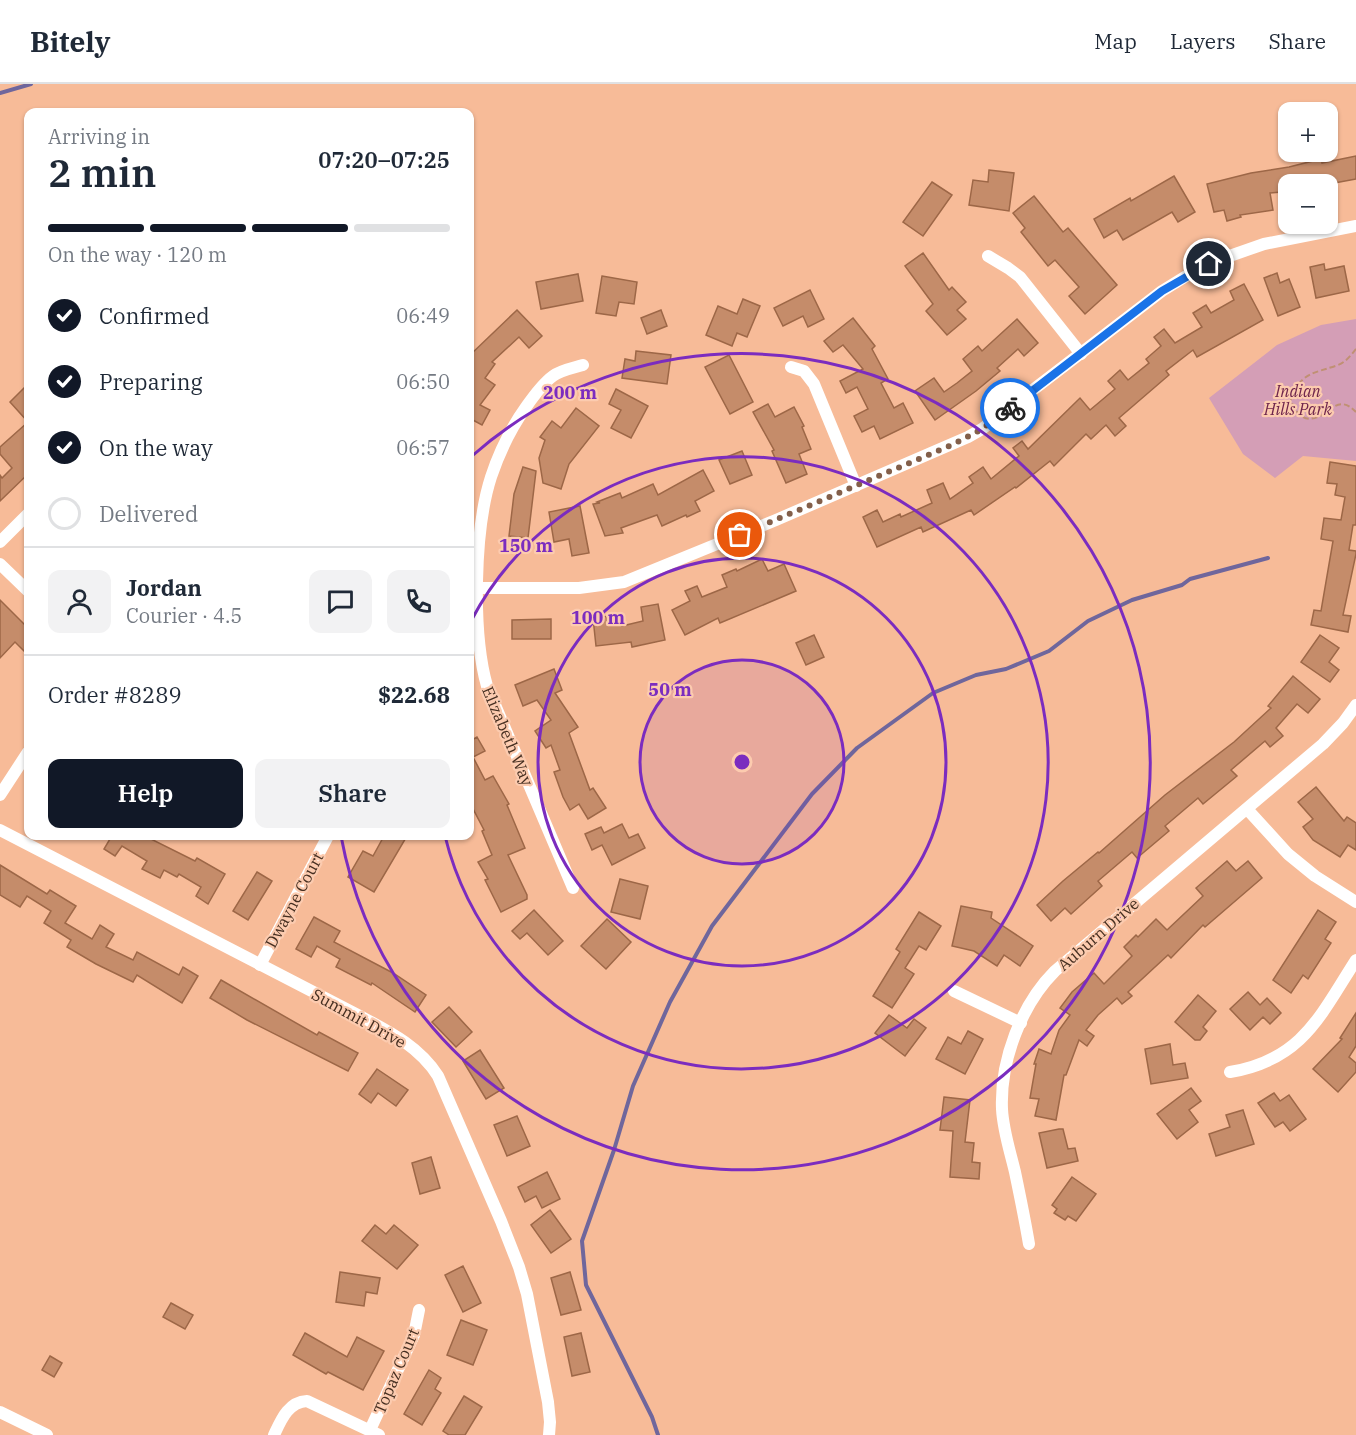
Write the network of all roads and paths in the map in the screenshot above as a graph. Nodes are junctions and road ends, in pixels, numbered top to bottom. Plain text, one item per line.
1 (1356, 226) edge
2 (988, 256) dead end
3 (1356, 349) edge
4 (1081, 354) junction
5 (583, 365) dead end
6 (791, 367) dead end
7 (1356, 412) edge
8 (856, 486) junction
9 (24, 518) edge
10 (0, 542) edge
11 (0, 564) edge
12 (474, 582) edge
13 (24, 587) edge
14 (474, 588) edge
15 (474, 599) edge
16 (1356, 705) edge
17 (24, 758) edge
18 (0, 795) edge
19 (1247, 809) junction
20 (0, 830) edge
21 (326, 840) edge
22 (573, 888) dead end
23 (1356, 902) edge
24 (1356, 960) edge
25 (260, 966) junction
26 (954, 990) dead end
27 (1021, 1023) junction
28 (1230, 1072) dead end
29 (1029, 1244) dead end
30 (419, 1310) dead end
31 (0, 1413) edge
32 (374, 1433) edge
33 (47, 1435) edge
34 (274, 1435) edge
35 (549, 1435) edge

1 - 4 street
2 - 4 street
3 - 7 path
4 - 8 street
5 - 12 street, Elizabeth Way
6 - 8 street
8 - 14 street
9 - 10 street
11 - 13 street
15 - 22 street, Elizabeth Way
16 - 19 street, Auburn Drive
17 - 18 street
19 - 23 street
19 - 27 street, Auburn Drive
20 - 25 street, Summit Drive
21 - 25 street, Dwayne Court
24 - 28 street
25 - 35 street, Summit Drive
26 - 27 street
27 - 29 street, Auburn Drive
30 - 32 street, Topaz Court
31 - 33 street
32 - 34 street

